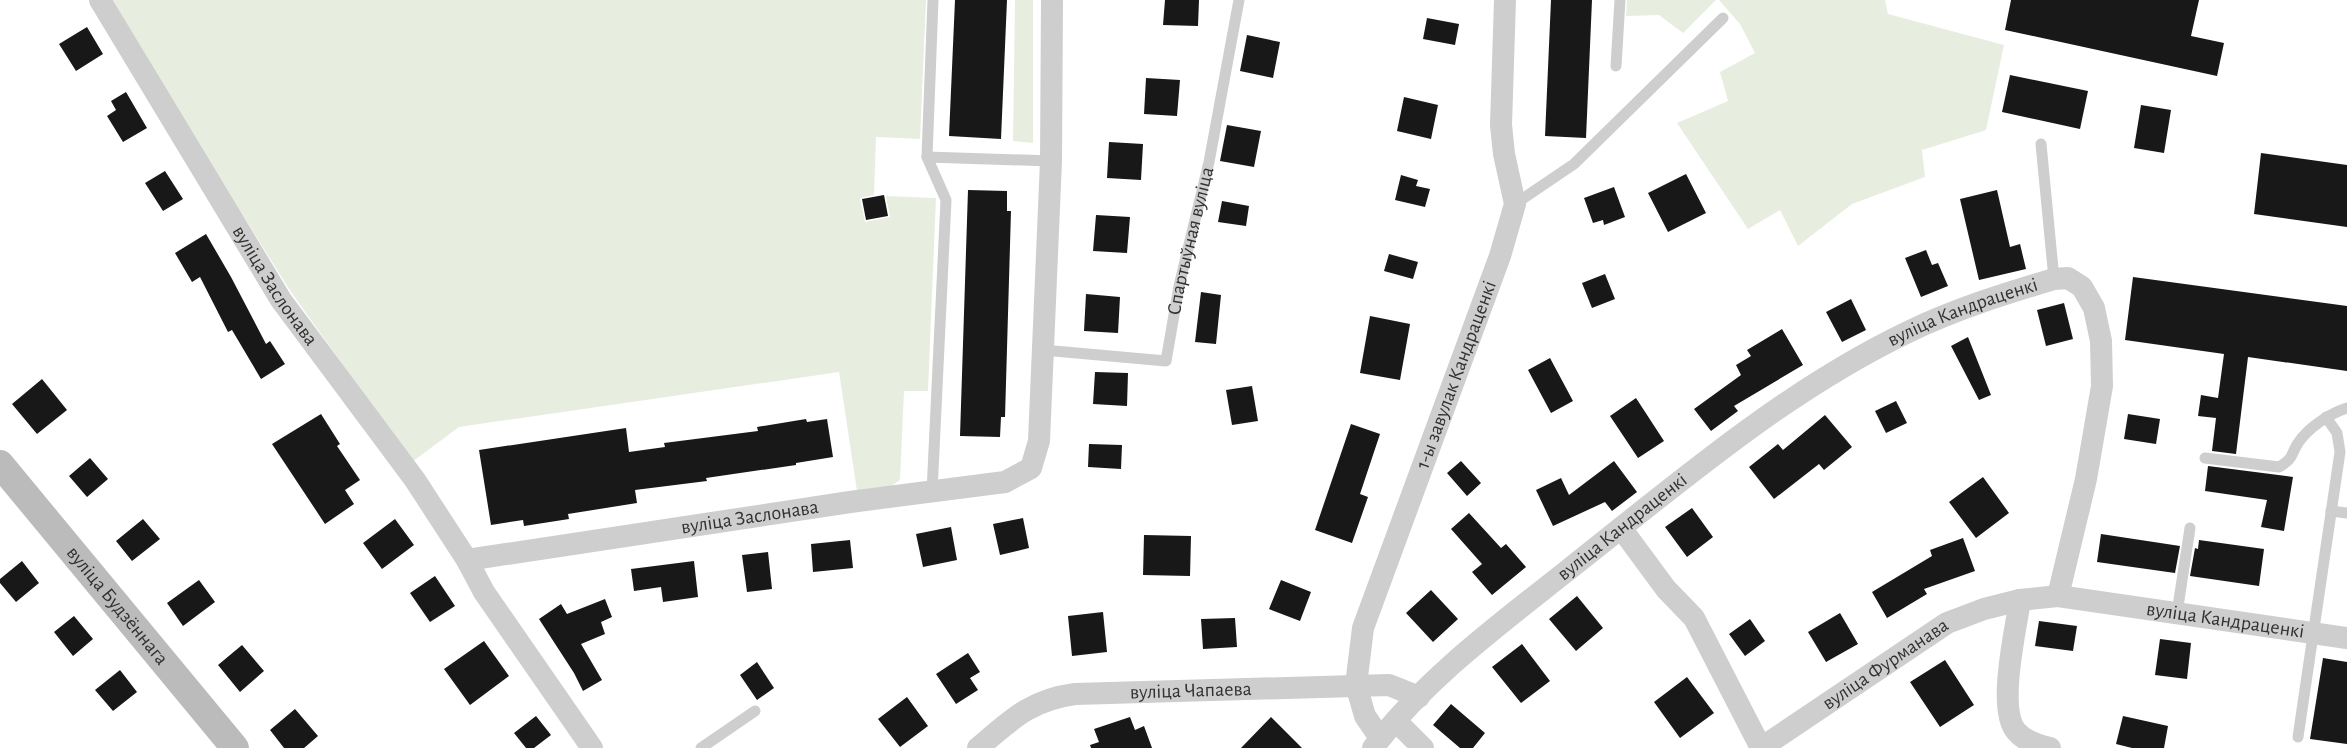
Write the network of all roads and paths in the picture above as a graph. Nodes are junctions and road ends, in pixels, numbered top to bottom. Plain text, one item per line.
1 (100, 0) edge
2 (933, 0) edge
3 (1052, 0) edge
4 (1239, 0) edge
5 (1505, 0) edge
6 (1620, 0) edge
7 (1723, 18) dead end
8 (1616, 66) dead end
9 (2041, 144) dead end
10 (927, 158) junction
11 (1050, 161) junction
12 (1515, 204) junction
13 (2054, 279) junction
14 (1043, 350) junction
15 (2347, 408) edge
16 (2326, 418) junction
17 (2205, 458) dead end
18 (0, 464) edge
19 (932, 492) junction
20 (2331, 511) junction
21 (2347, 513) edge
22 (1622, 528) junction
23 (2190, 528) dead end
24 (467, 560) junction
25 (2058, 596) junction
26 (2020, 600) junction
27 (2177, 613) junction
28 (2313, 633) junction
29 (2347, 638) edge
30 (1356, 685) junction
31 (1418, 697) junction
32 (755, 710) dead end
33 (1396, 721) junction
34 (2298, 737) dead end
35 (1377, 743) edge
36 (235, 748) edge
37 (592, 748) edge
38 (701, 748) edge
39 (978, 748) edge
40 (1423, 748) edge
41 (1761, 748) edge
42 (2050, 748) edge

1 - 24 street, вуліца Заслонава
2 - 10 lane
3 - 11 street
4 - 14 lane, Спартыўная вуліца
5 - 12 street, 1-ы завулак Кандраценкі
6 - 8 lane
7 - 12 lane
9 - 13 lane
10 - 11 lane
10 - 19 lane
11 - 14 street
12 - 30 street, 1-ы завулак Кандраценкі
13 - 22 street, вуліца Кандраценкі
13 - 25 street, вуліца Кандраценкі
14 - 19 street, вуліца Заслонава
15 - 16 lane
16 - 17 lane
16 - 20 lane
18 - 36 street, вуліца Будзённага
19 - 24 street, вуліца Заслонава
20 - 21 lane
20 - 28 lane
22 - 31 street, вуліца Кандраценкі
22 - 41 street
23 - 27 lane
24 - 37 street, вуліца Заслонава
25 - 26 street, вуліца Фурманава
25 - 27 street, вуліца Кандраценкі
26 - 41 street, вуліца Фурманава
26 - 42 street
27 - 28 street, вуліца Кандраценкі
28 - 29 street, вуліца Кандраценкі
28 - 34 lane
30 - 31 street, вуліца Чапаева
30 - 35 street, 1-ы завулак Кандраценкі
30 - 39 street, вуліца Чапаева
31 - 33 street, вуліца Кандраценкі
32 - 38 lane
33 - 35 street, вуліца Кандраценкі
33 - 40 street

